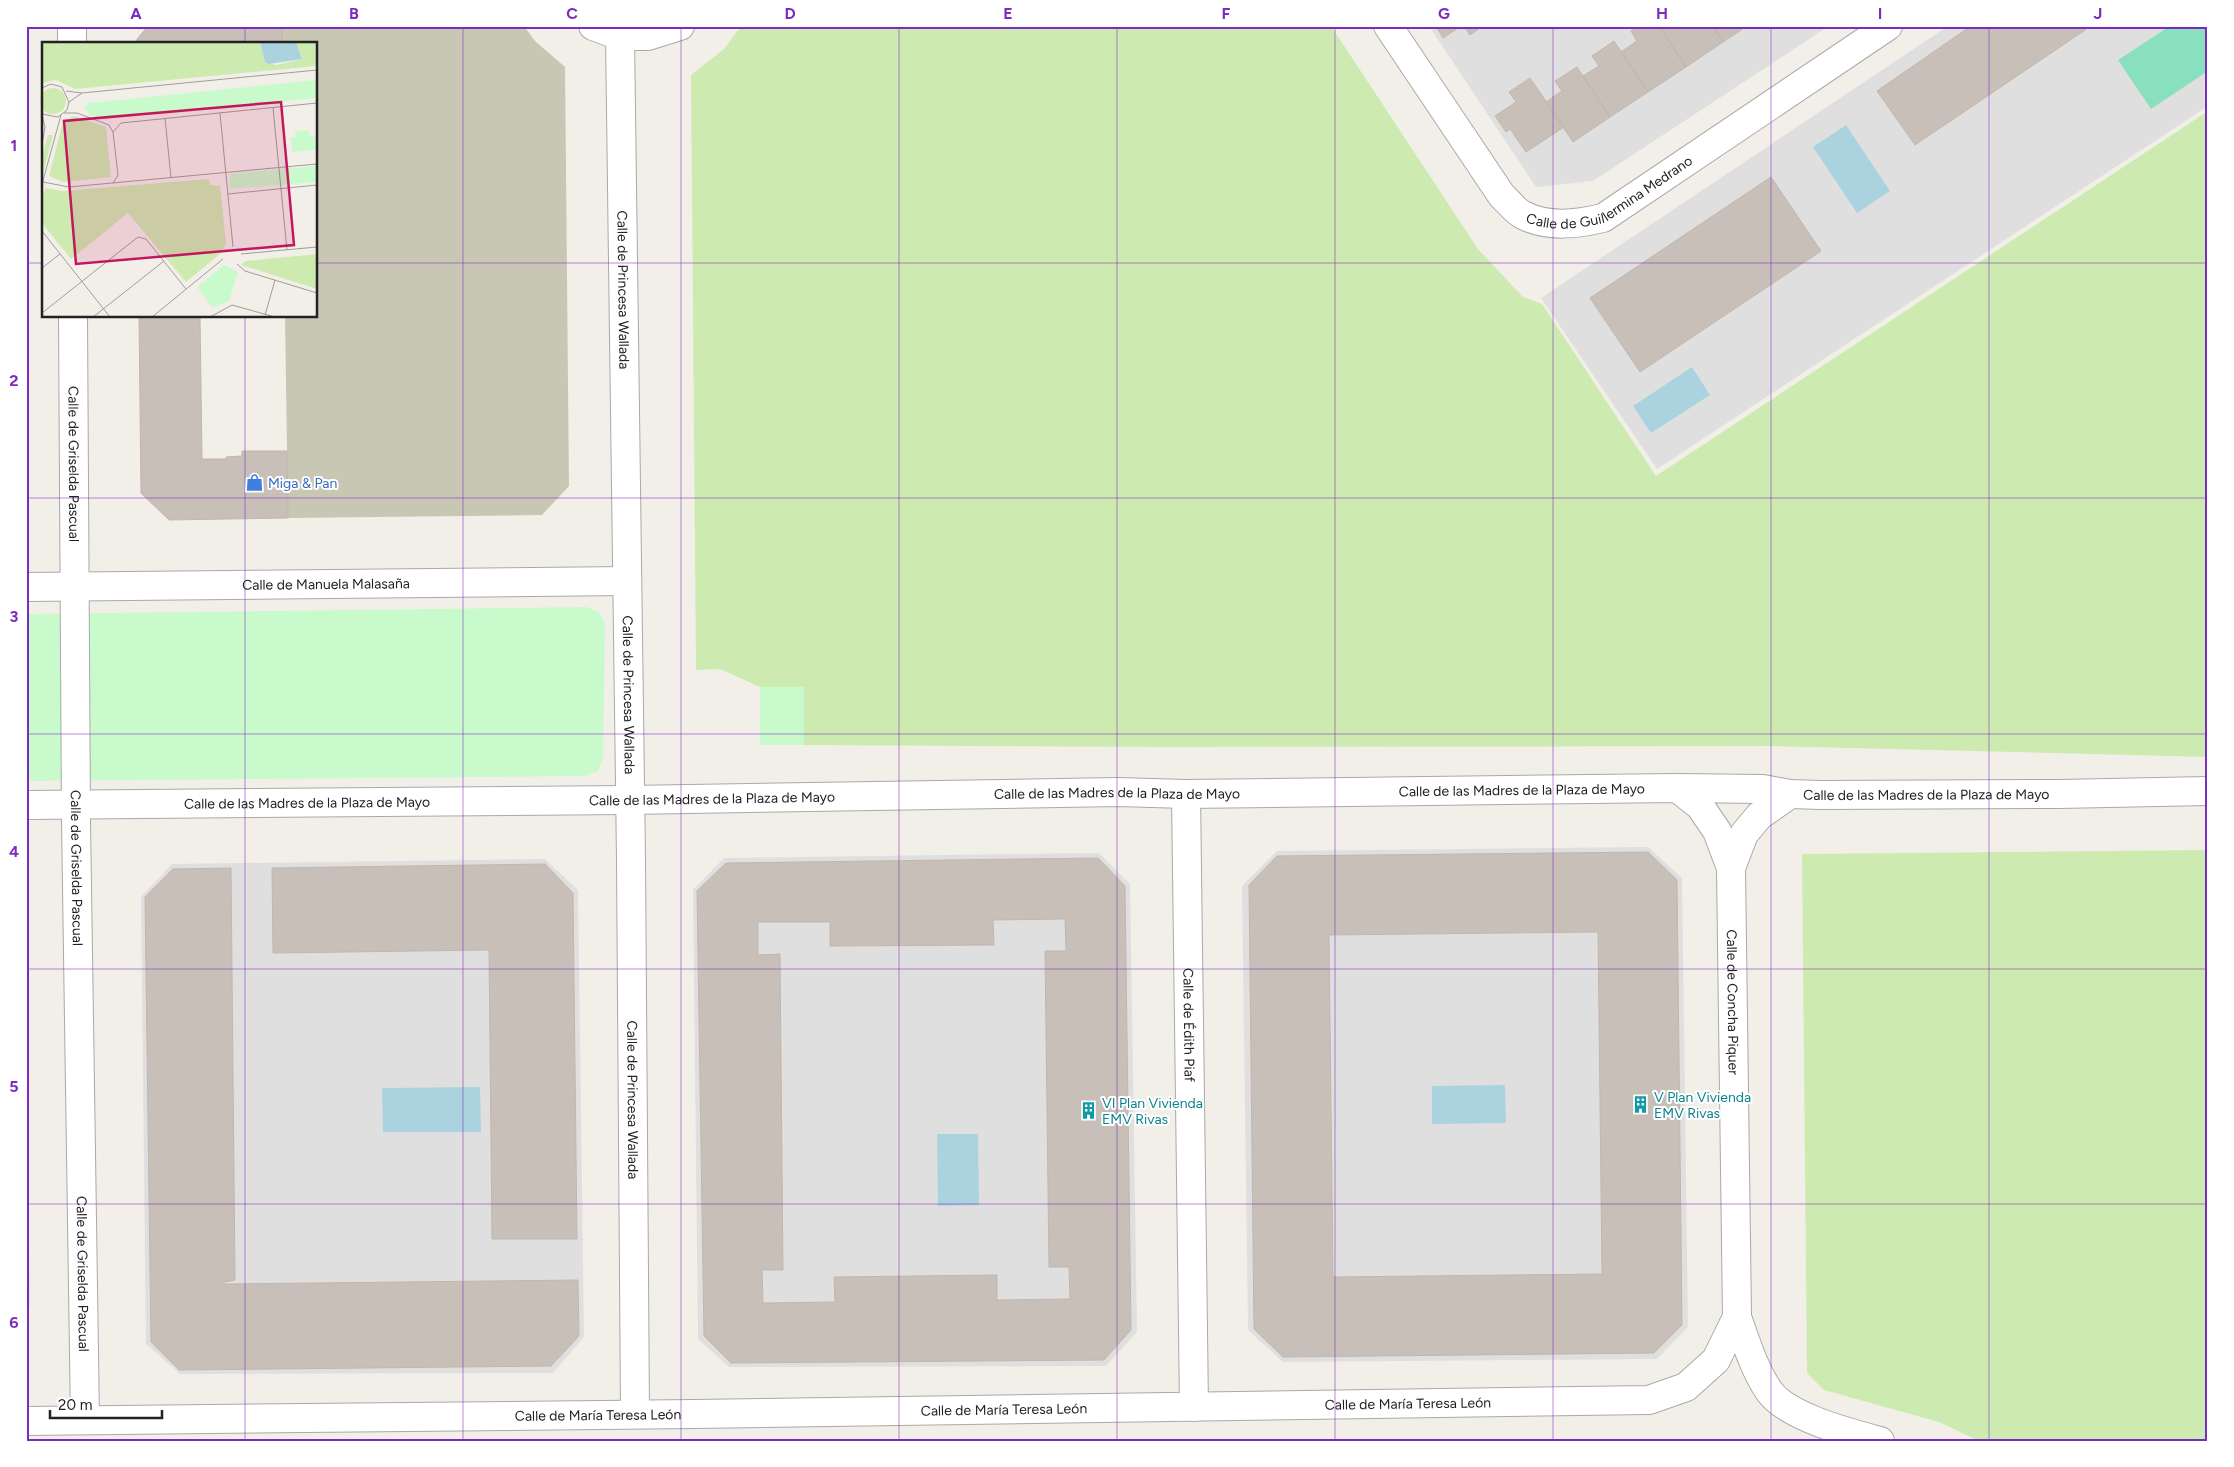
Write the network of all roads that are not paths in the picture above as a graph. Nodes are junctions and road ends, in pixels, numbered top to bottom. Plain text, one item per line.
1 (72, 26) edge
2 (593, 26) edge
3 (680, 26) edge
4 (1388, 26) edge
5 (1888, 26) edge
6 (620, 36) junction
7 (72, 42) edge
8 (74, 318) edge
9 (627, 581) junction
10 (26, 587) edge
11 (75, 587) junction
12 (1677, 788) junction
13 (2208, 791) edge
14 (1186, 794) junction
15 (1790, 794) junction
16 (630, 800) junction
17 (26, 805) edge
18 (76, 805) junction
19 (1731, 868) junction
20 (1737, 1317) junction
21 (1194, 1407) junction
22 (635, 1414) junction
23 (85, 1420) junction
24 (26, 1421) edge
25 (1880, 1441) edge

1 - 7 street
2 - 6 street
3 - 6 street
4 - 5 street, Calle de Guillermina Medrano
6 - 9 street, Calle de Princesa Wallada
8 - 11 street, Calle de Griselda Pascual
9 - 11 street, Calle de Manuela Malasaña
9 - 16 street, Calle de Princesa Wallada
10 - 11 street, Calle de Manuela Malasaña
11 - 18 street, Calle de Griselda Pascual
12 - 14 street, Calle de las Madres de la Plaza de Mayo
12 - 15 street, Calle de las Madres de la Plaza de Mayo
12 - 19 street, Calle de Concha Piquer
13 - 15 street, Calle de las Madres de la Plaza de Mayo
14 - 16 street, Calle de las Madres de la Plaza de Mayo
14 - 21 street, Calle de Édith Piaf
15 - 19 street, Calle de Concha Piquer
16 - 18 street, Calle de las Madres de la Plaza de Mayo
16 - 22 street, Calle de Princesa Wallada
17 - 18 street, Calle de las Madres de la Plaza de Mayo
18 - 23 street, Calle de Griselda Pascual
19 - 20 street, Calle de Concha Piquer
20 - 21 street, Calle de María Teresa León
20 - 25 street
21 - 22 street, Calle de María Teresa León
22 - 23 street, Calle de María Teresa León
23 - 24 street, Calle de María Teresa León

